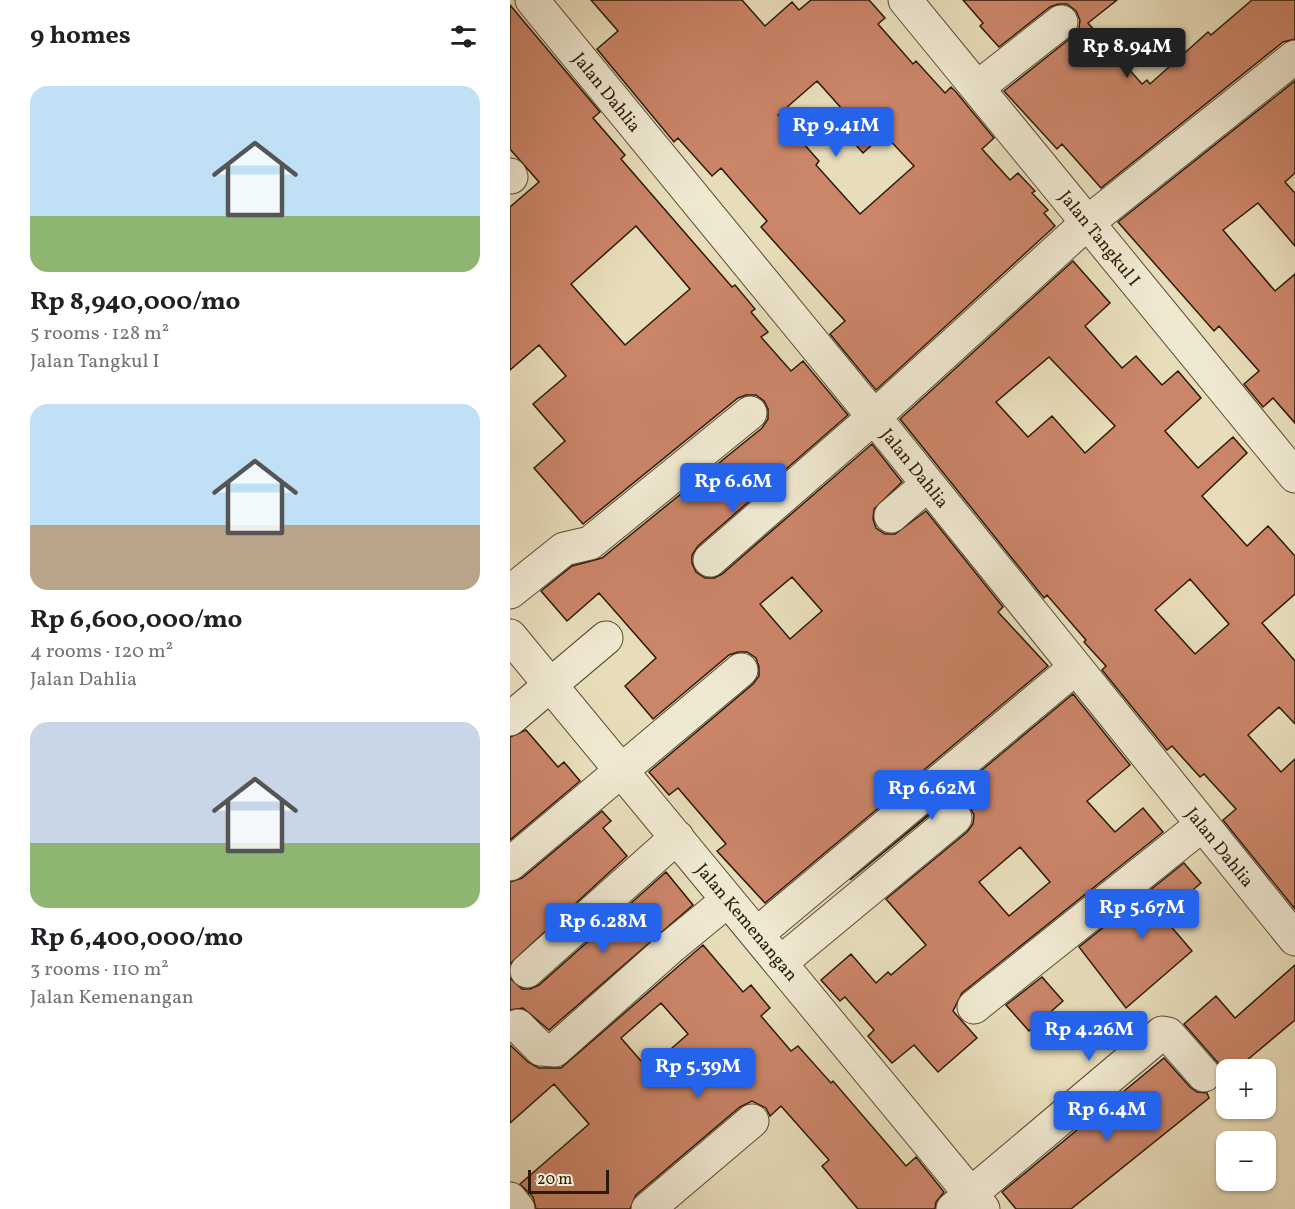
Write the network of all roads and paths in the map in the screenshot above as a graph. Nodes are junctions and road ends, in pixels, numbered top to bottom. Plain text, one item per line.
1 (532, 0) edge
2 (905, 0) edge
3 (1061, 22) dead end
4 (1295, 57) edge
5 (977, 88) junction
6 (1087, 223) junction
7 (750, 413) dead end
8 (874, 417) junction
9 (1295, 476) edge
10 (928, 484) junction
11 (891, 516) dead end
12 (710, 560) dead end
13 (510, 592) edge
14 (510, 636) edge
15 (606, 639) dead end
16 (1075, 668) junction
17 (741, 669) dead end
18 (551, 685) junction
19 (510, 719) edge
20 (621, 770) junction
21 (955, 818) dead end
22 (1202, 825) junction
23 (677, 837) junction
24 (510, 864) edge
25 (728, 900) junction
26 (757, 934) junction
27 (1295, 939) edge
28 (780, 963) junction
29 (527, 971) dead end
30 (974, 1007) dead end
31 (518, 1026) dead end
32 (1204, 1075) dead end
33 (752, 1121) dead end
34 (510, 1199) edge
35 (969, 1204) edge
36 (518, 1209) edge
37 (648, 1209) edge

1 - 8 street, Jalan Dahlia
2 - 5 street, Jalan Tangkul I
3 - 5 street
4 - 6 street
5 - 6 street, Jalan Tangkul I
6 - 8 street
6 - 9 street, Jalan Tangkul I
7 - 13 street
8 - 10 street, Jalan Dahlia
8 - 12 street
10 - 11 street
10 - 16 street, Jalan Dahlia
14 - 18 street, Jalan Kemenangan
15 - 18 street
16 - 22 street, Jalan Dahlia
16 - 26 street
17 - 20 street
18 - 19 street
18 - 20 street, Jalan Kemenangan
20 - 23 street, Jalan Kemenangan
20 - 24 street
21 - 28 street
22 - 27 street, Jalan Dahlia
22 - 30 street
23 - 25 street, Jalan Kemenangan
23 - 29 street
25 - 26 street, Jalan Kemenangan
25 - 31 street
26 - 28 street, Jalan Kemenangan
28 - 35 street, Jalan Kemenangan
32 - 35 street
33 - 37 street
34 - 36 street

